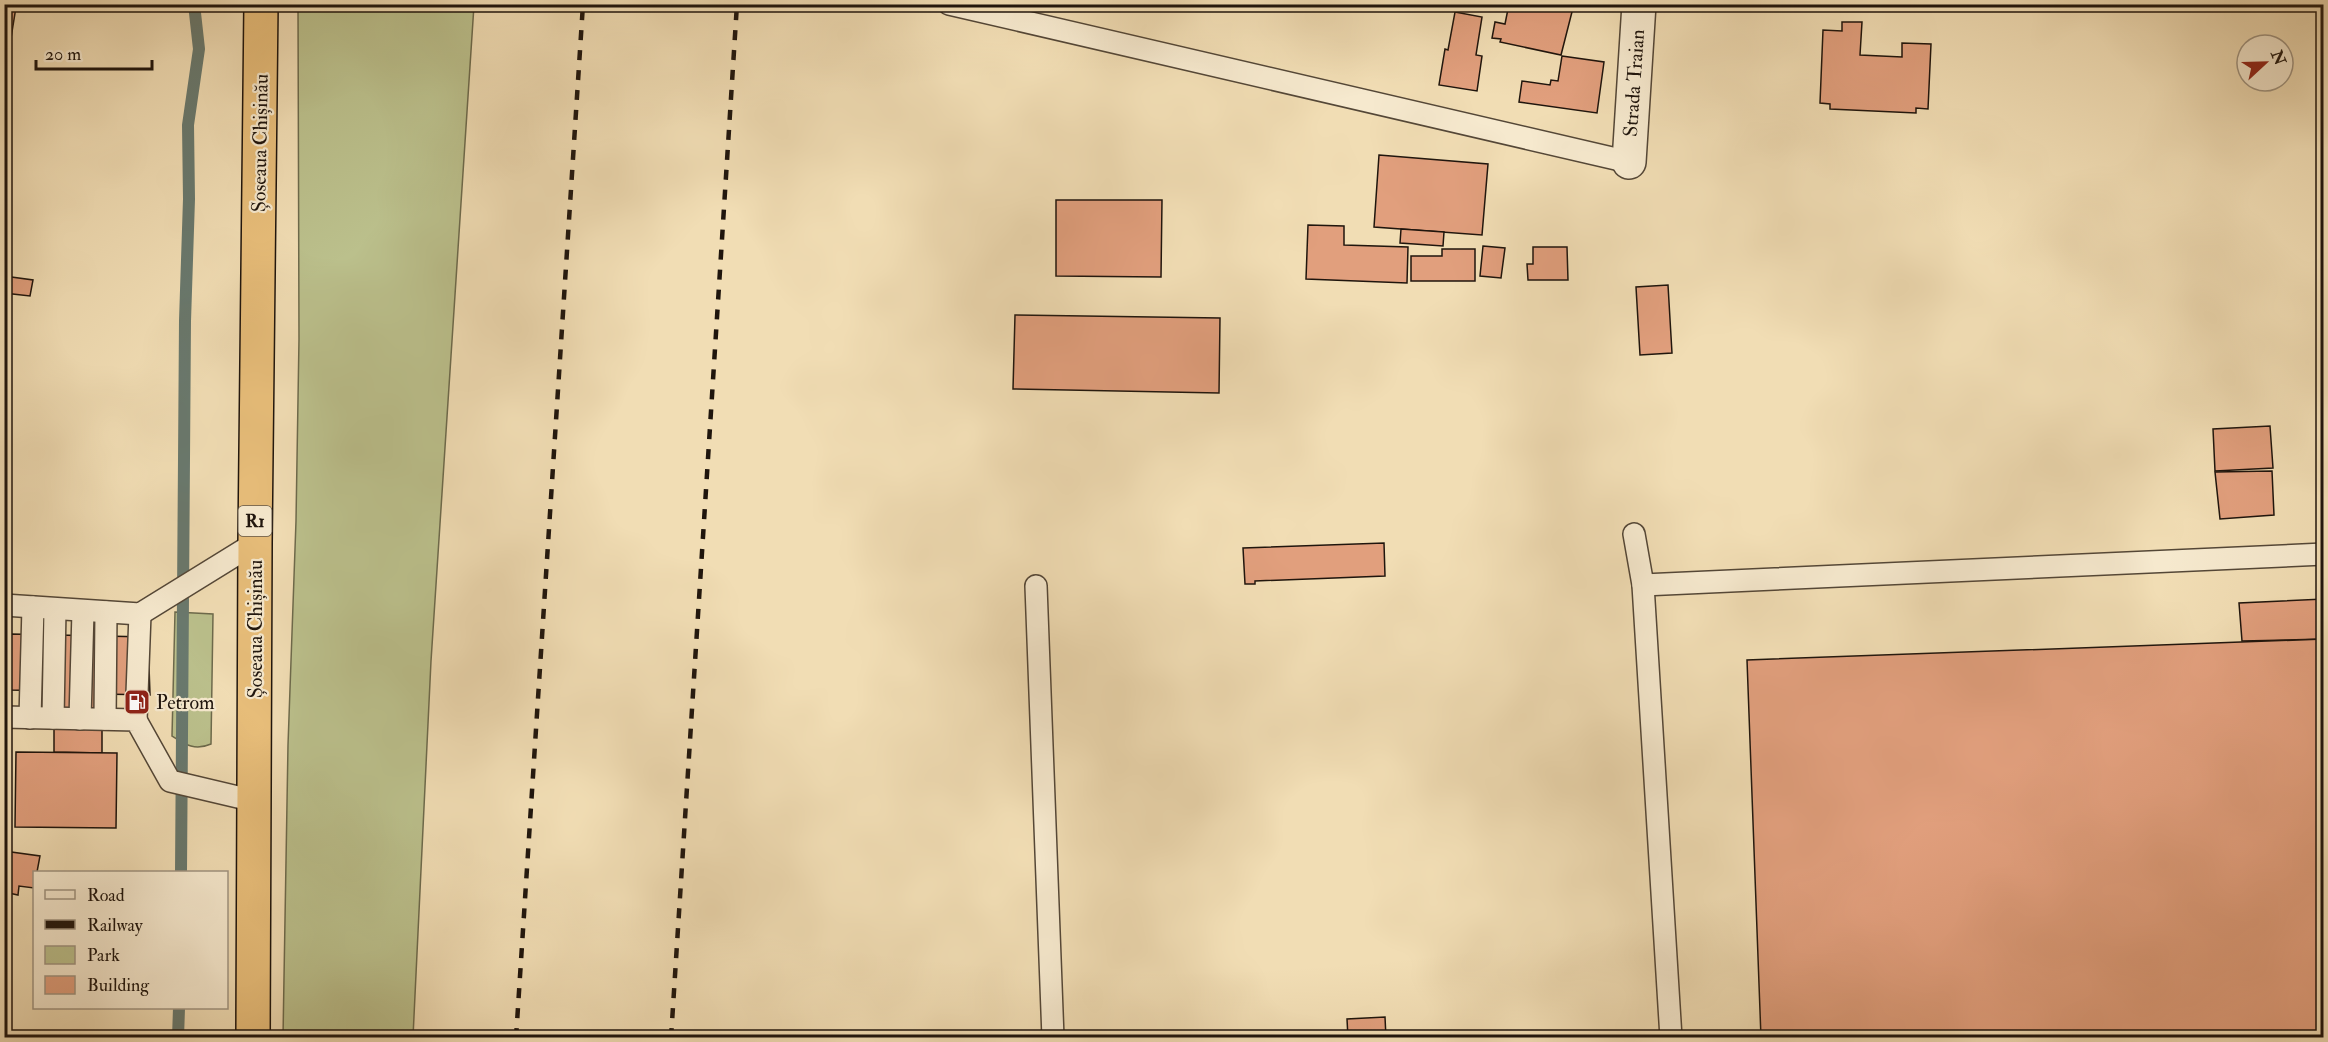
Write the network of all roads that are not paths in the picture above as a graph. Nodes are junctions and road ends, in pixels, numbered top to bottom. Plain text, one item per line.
1 (261, 4) edge
2 (949, 4) edge
3 (1639, 4) edge
4 (1629, 162) joint
5 (1634, 534) dead end
6 (255, 543) junction
7 (2324, 554) edge
8 (1036, 585) dead end
9 (1642, 585) junction
10 (4, 605) edge
11 (33, 608) junction
12 (55, 609) junction
13 (83, 611) junction
14 (106, 612) junction
15 (140, 614) junction
16 (4, 717) edge
17 (30, 718) junction
18 (53, 718) junction
19 (80, 719) junction
20 (105, 719) junction
21 (136, 720) junction
22 (255, 801) junction
23 (253, 1038) edge
24 (1053, 1038) edge
25 (1671, 1038) edge

1 - 6 highway, Șoseaua Chișinău / R1
2 - 4 lane
3 - 4 street, Strada Traian
5 - 9 lane
6 - 15 lane
6 - 22 highway, Șoseaua Chișinău / R1
7 - 9 lane
8 - 24 lane
9 - 25 lane
10 - 11 lane
11 - 12 lane
11 - 17 lane
12 - 13 lane
12 - 18 lane
13 - 14 lane
13 - 19 lane
14 - 15 lane
14 - 20 lane
15 - 21 lane
16 - 17 lane
17 - 18 lane
18 - 19 lane
19 - 20 lane
20 - 21 lane
21 - 22 lane
22 - 23 highway, Șoseaua Chișinău / R1

